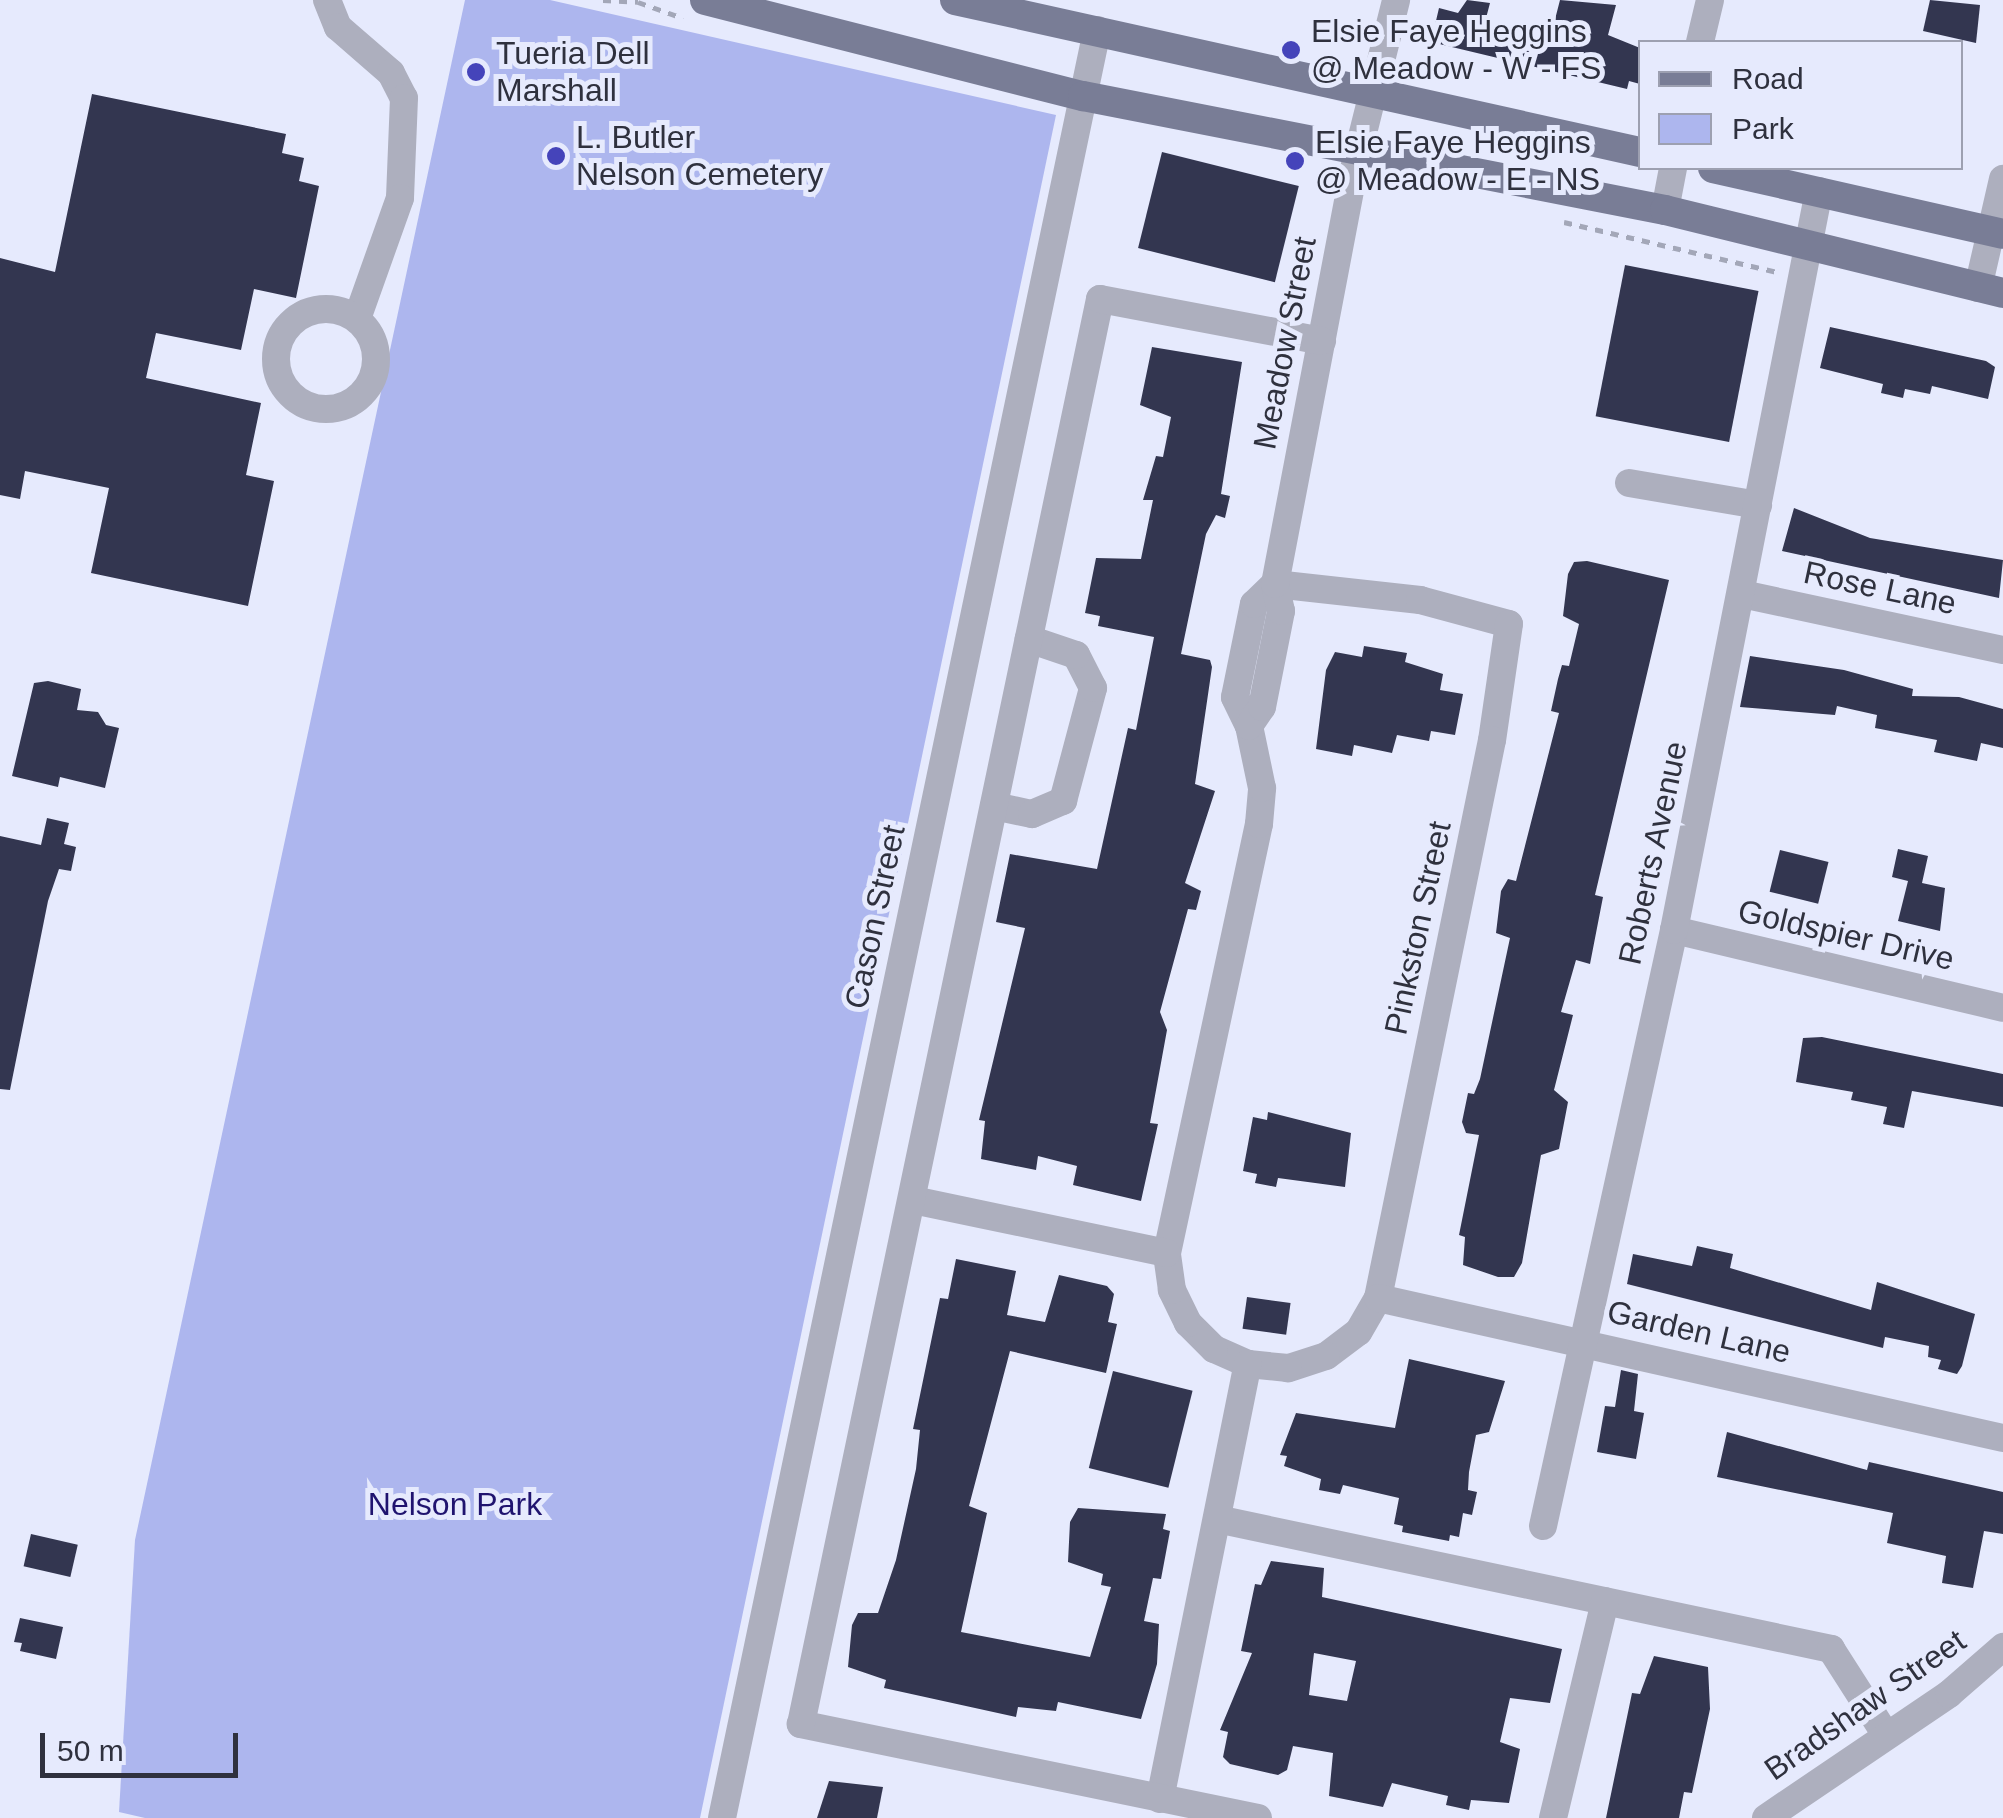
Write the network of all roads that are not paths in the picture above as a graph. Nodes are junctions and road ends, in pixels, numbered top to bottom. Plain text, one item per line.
1 (327, 0) edge
2 (704, 0) edge
3 (955, 0) edge
4 (1396, 0) edge
5 (1710, 0) edge
6 (1097, 30) junction
7 (1700, 40) edge
8 (1376, 95) junction
9 (1083, 96) junction
10 (1638, 152) edge
11 (1358, 154) junction
12 (1674, 170) edge
13 (1722, 170) edge
14 (2003, 179) edge
15 (1819, 191) junction
16 (1665, 210) junction
17 (1997, 232) edge
18 (1806, 247) junction
19 (1991, 290) edge
20 (357, 319) dead end
21 (1322, 341) junction
22 (1629, 482) dead end
23 (1758, 506) junction
24 (1275, 584) junction
25 (1742, 594) junction
26 (1029, 640) junction
27 (2003, 650) edge
28 (994, 806) junction
29 (1674, 930) junction
30 (2003, 1008) edge
31 (913, 1200) junction
32 (1167, 1253) junction
33 (1378, 1298) junction
34 (1582, 1341) junction
35 (1248, 1364) junction
36 (2003, 1438) edge
37 (1217, 1519) junction
38 (1543, 1526) dead end
39 (1605, 1601) junction
40 (2003, 1647) edge
41 (1886, 1735) junction
42 (1160, 1798) junction
43 (722, 1818) edge
44 (1258, 1818) edge
45 (1553, 1818) edge
46 (1766, 1818) edge

1 - 20 street
2 - 9 main road
3 - 6 main road
4 - 8 street, Meadow Street
5 - 7 street
6 - 8 main road
6 - 9 street, Cason Street
8 - 10 main road
8 - 11 street, Meadow Street
9 - 11 main road
9 - 43 street, Cason Street
11 - 16 main road
11 - 21 street, Meadow Street
12 - 16 street
13 - 15 main road
14 - 17 street
15 - 17 main road
15 - 18 street, Roberts Avenue
16 - 18 main road
17 - 19 street
18 - 19 main road
18 - 23 street, Roberts Avenue
21 - 24 street, Meadow Street
21 - 26 street
22 - 23 street
23 - 25 street, Roberts Avenue
24 - 32 street, Meadow Street
24 - 33 street, Pinkston Street
25 - 27 street, Rose Lane
25 - 29 street, Roberts Avenue
26 - 28 street
26 - 28 street
28 - 31 street
29 - 30 street, Goldspier Drive
29 - 34 street, Roberts Avenue
31 - 32 street
31 - 42 street
32 - 35 street
33 - 34 street, Garden Lane
33 - 35 street
34 - 36 street, Garden Lane
34 - 38 street, Roberts Avenue
35 - 37 street
37 - 39 street
37 - 42 street
39 - 41 street
39 - 45 street
40 - 41 street, Bradshaw Street
41 - 46 street, Bradshaw Street
42 - 44 street

